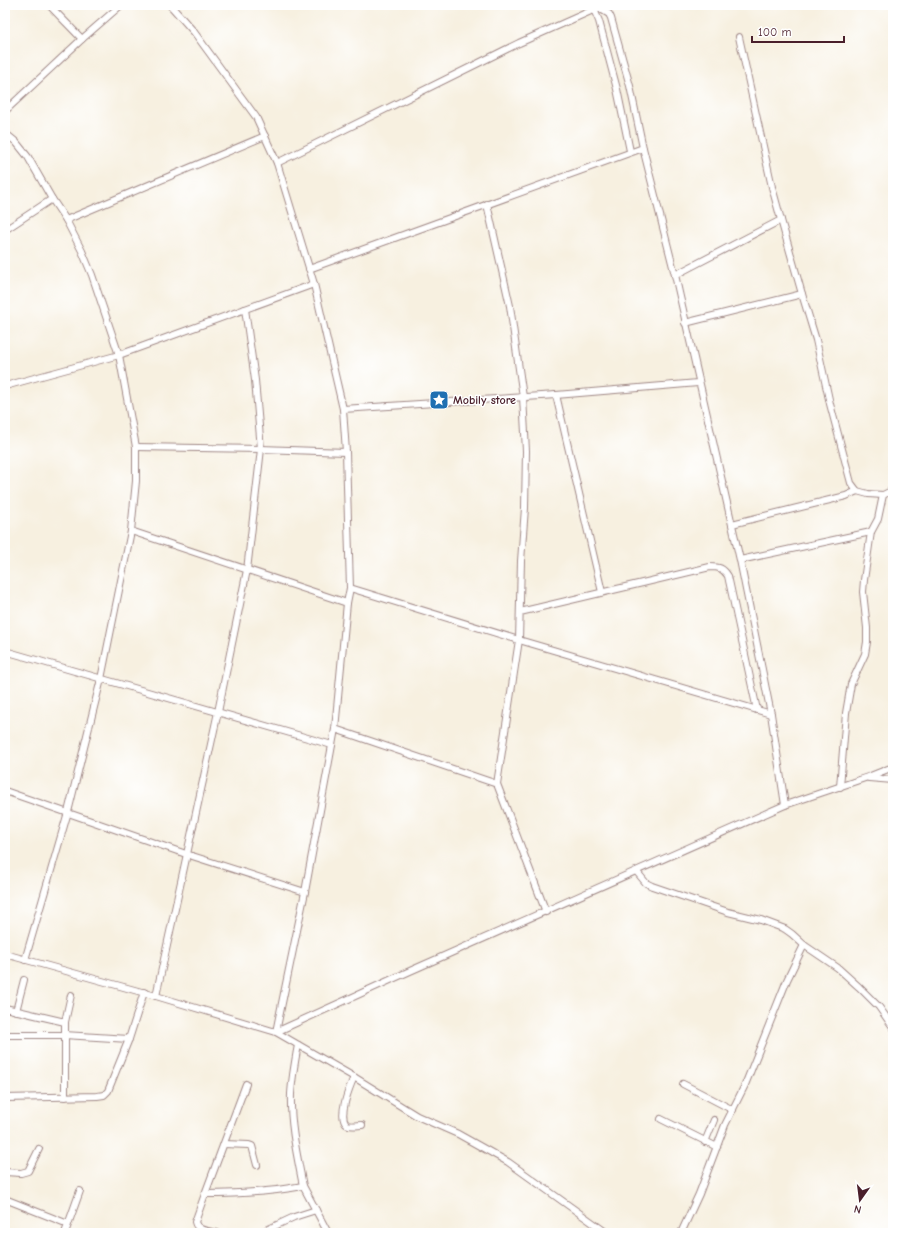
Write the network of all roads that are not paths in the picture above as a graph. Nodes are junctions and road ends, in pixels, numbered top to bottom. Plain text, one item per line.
1 (49, 5) edge
2 (121, 5) edge
3 (170, 5) edge
4 (597, 7) edge
5 (739, 37) dead end
6 (82, 39) junction
7 (630, 86) junction
8 (618, 89) junction
9 (5, 111) edge
10 (5, 133) edge
11 (265, 136) junction
12 (643, 148) junction
13 (630, 152) junction
14 (277, 163) junction
15 (52, 199) junction
16 (486, 204) junction
17 (66, 220) junction
18 (781, 220) junction
19 (5, 230) edge
20 (309, 269) junction
21 (674, 275) junction
22 (314, 284) junction
23 (802, 294) junction
24 (245, 309) junction
25 (685, 324) junction
26 (118, 355) junction
27 (698, 383) junction
28 (5, 386) edge
29 (556, 395) junction
30 (523, 397) junction
31 (343, 409) junction
32 (136, 447) junction
33 (261, 449) junction
34 (346, 452) junction
35 (893, 490) edge
36 (857, 491) junction
37 (883, 495) junction
38 (732, 524) junction
39 (131, 531) junction
40 (871, 532) junction
41 (740, 560) junction
42 (247, 570) junction
43 (350, 588) junction
44 (602, 592) junction
45 (347, 603) junction
46 (520, 612) junction
47 (519, 640) junction
48 (5, 651) edge
49 (101, 679) junction
50 (757, 710) junction
51 (218, 712) junction
52 (771, 714) junction
53 (335, 729) junction
54 (332, 745) junction
55 (893, 767) edge
56 (868, 777) junction
57 (893, 780) edge
58 (497, 784) junction
59 (840, 787) junction
60 (5, 791) edge
61 (785, 805) junction
62 (68, 812) junction
63 (186, 854) junction
64 (637, 872) junction
65 (305, 892) junction
66 (546, 912) junction
67 (804, 945) junction
68 (5, 954) edge
69 (25, 960) junction
70 (24, 980) dead end
71 (144, 992) junction
72 (72, 995) dead end
73 (156, 996) junction
74 (5, 1008) edge
75 (16, 1011) junction
76 (65, 1022) junction
77 (893, 1027) edge
78 (276, 1032) junction
79 (5, 1035) edge
80 (64, 1035) junction
81 (129, 1039) junction
82 (298, 1045) junction
83 (354, 1077) junction
84 (246, 1084) dead end
85 (683, 1084) dead end
86 (64, 1097) junction
87 (5, 1098) edge
88 (733, 1110) junction
89 (661, 1119) dead end
90 (714, 1120) dead end
91 (362, 1125) dead end
92 (705, 1142) junction
93 (224, 1144) junction
94 (717, 1147) junction
95 (39, 1149) dead end
96 (257, 1165) dead end
97 (5, 1172) edge
98 (303, 1186) junction
99 (80, 1191) dead end
100 (205, 1194) junction
101 (5, 1199) edge
102 (316, 1210) junction
103 (68, 1224) junction
104 (327, 1231) dead end
105 (65, 1233) edge
106 (217, 1233) edge
107 (260, 1233) edge
108 (607, 1233) edge
109 (681, 1233) edge

1 - 6 street
2 - 6 street
3 - 11 street
4 - 7 street
4 - 8 street
4 - 14 street
5 - 18 street
6 - 9 street
7 - 8 street
7 - 12 street
8 - 13 street
10 - 15 street
11 - 14 street
11 - 17 street
12 - 13 street
12 - 21 street
13 - 16 street
14 - 20 street
15 - 17 street
15 - 19 street
16 - 20 street
16 - 30 street
17 - 26 street
18 - 21 street
18 - 23 street
20 - 22 street
21 - 25 street
22 - 24 street
22 - 31 street
23 - 25 street
23 - 36 street
24 - 26 street
24 - 33 street
25 - 27 street
26 - 28 street
26 - 32 street
27 - 29 street
27 - 38 street
29 - 30 street
29 - 44 street
30 - 31 street
30 - 46 street
31 - 34 street
32 - 33 street
32 - 39 street
33 - 34 street
33 - 42 street
34 - 43 street
35 - 37 street
36 - 37 street
36 - 38 street
37 - 40 street
38 - 41 street
39 - 42 street
39 - 49 street
40 - 41 street
40 - 59 street
41 - 52 street
42 - 45 street
42 - 51 street
43 - 45 street
43 - 47 street
44 - 46 street
44 - 50 street
45 - 53 street
46 - 47 street
47 - 50 street
47 - 58 street
48 - 49 street
49 - 51 street
49 - 62 street
50 - 52 street
51 - 54 street
51 - 63 street
52 - 61 street
53 - 54 street
53 - 58 street
54 - 65 street
55 - 56 street
56 - 57 street
56 - 59 street
58 - 66 street
59 - 61 street
60 - 62 street
61 - 64 street
62 - 63 street
62 - 69 street
63 - 65 street
63 - 73 street
64 - 66 street
64 - 67 street
65 - 78 street
66 - 78 street
67 - 77 street
67 - 88 street
68 - 69 street
69 - 71 street
70 - 75 street
71 - 73 street
71 - 81 street
72 - 76 street
73 - 78 street
74 - 75 street
75 - 76 street
76 - 80 street
78 - 82 street
79 - 80 street
80 - 81 street
80 - 86 street
81 - 86 street
82 - 83 street
82 - 98 street
83 - 91 street
83 - 108 street
84 - 93 street
85 - 88 street
86 - 87 street
88 - 94 street
89 - 92 street
90 - 92 street
92 - 94 street
93 - 96 street
93 - 100 street
94 - 109 street
95 - 97 street
98 - 100 street
98 - 102 street
99 - 103 street
100 - 106 street
101 - 103 street
102 - 104 street
102 - 107 street
103 - 105 street

